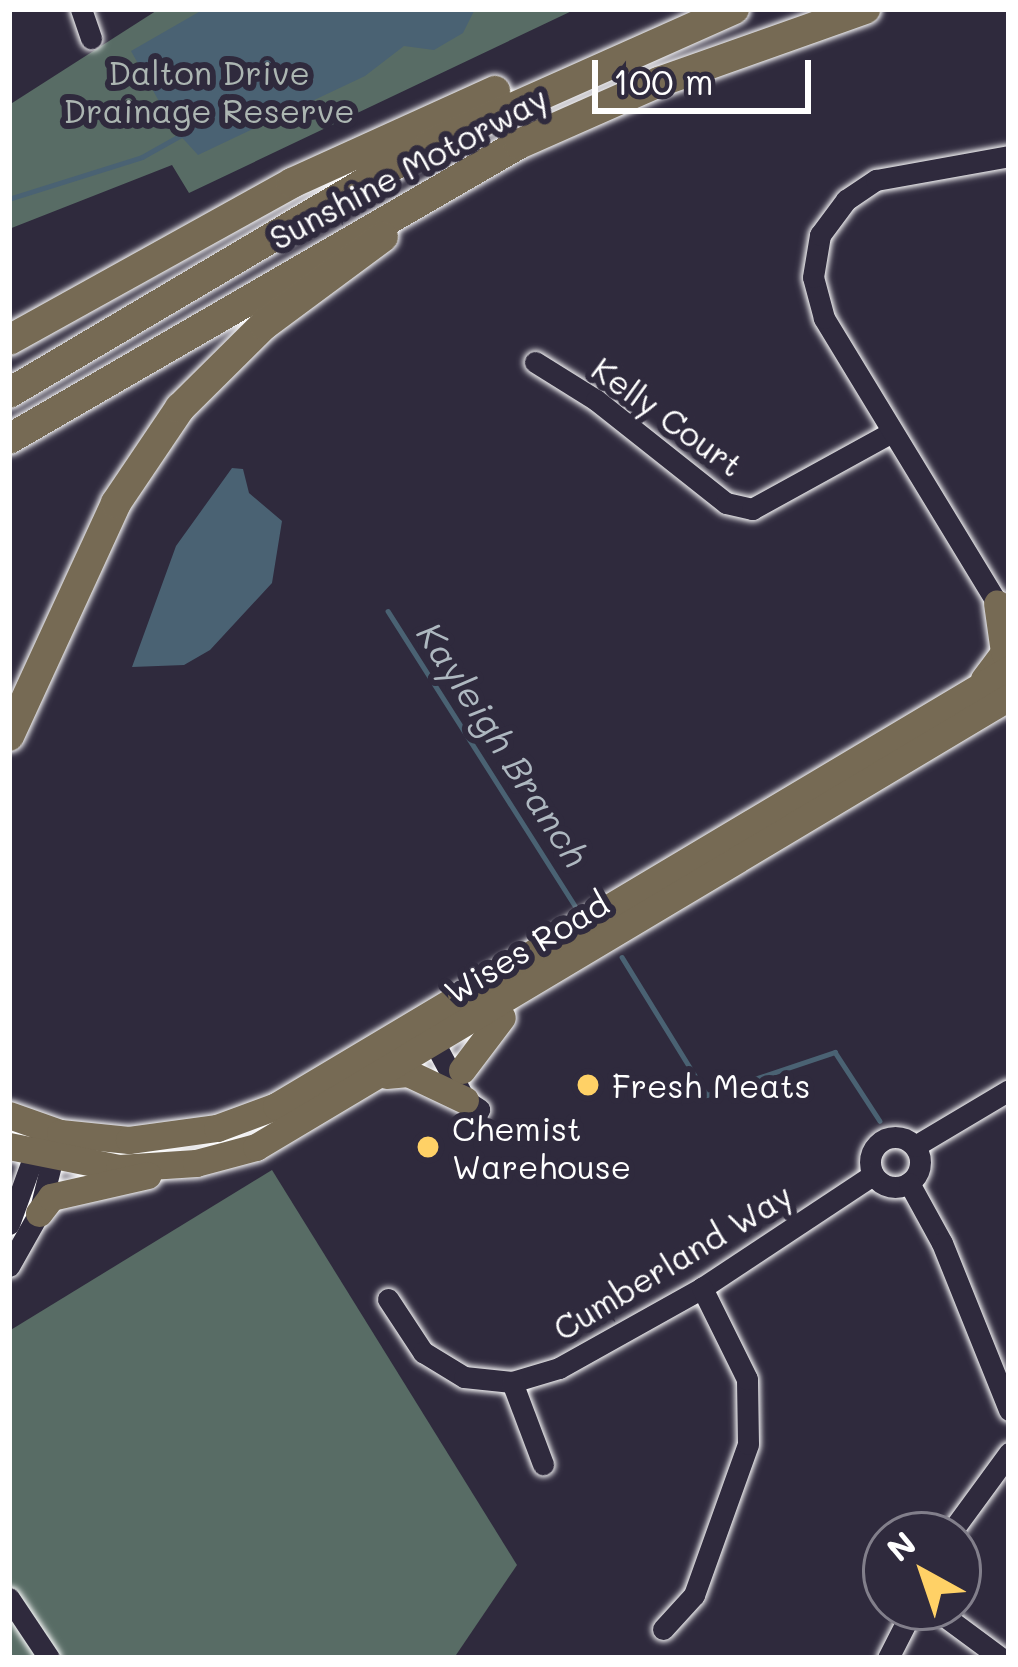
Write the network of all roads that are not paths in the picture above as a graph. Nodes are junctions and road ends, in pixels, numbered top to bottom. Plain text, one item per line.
1 (81, 9) edge
2 (734, 9) edge
3 (866, 9) edge
4 (91, 38) dead end
5 (632, 49) junction
6 (1009, 156) edge
7 (445, 182) junction
8 (9, 340) edge
9 (535, 362) dead end
10 (9, 393) edge
11 (892, 432) junction
12 (9, 440) edge
13 (1005, 613) edge
14 (1009, 669) edge
15 (1009, 698) edge
16 (989, 704) edge
17 (9, 736) edge
18 (576, 959) junction
19 (434, 1035) junction
20 (462, 1070) junction
21 (380, 1077) junction
22 (1009, 1090) edge
23 (465, 1100) junction
24 (9, 1114) edge
25 (40, 1144) edge
26 (915, 1146) junction
27 (169, 1166) junction
28 (873, 1174) junction
29 (909, 1183) junction
30 (39, 1213) junction
31 (9, 1224) edge
32 (9, 1266) edge
33 (702, 1288) junction
34 (388, 1299) dead end
35 (512, 1382) junction
36 (1009, 1410) edge
37 (1009, 1453) edge
38 (542, 1464) dead end
39 (967, 1511) edge
40 (9, 1598) edge
41 (663, 1629) dead end
42 (902, 1631) edge
43 (964, 1631) edge
44 (49, 1658) edge
45 (888, 1658) edge
46 (1001, 1658) edge

1 - 4 street
2 - 5 highway, Sunshine Motorway
3 - 7 highway, Sunshine Motorway
5 - 8 highway
5 - 10 highway, Sunshine Motorway
6 - 11 street
7 - 12 highway, Sunshine Motorway
7 - 17 highway
9 - 11 street, Kelly Court
11 - 13 street
13 - 16 main road
14 - 16 main road, Wises Road
15 - 16 main road, Wises Road
16 - 18 main road, Wises Road
16 - 19 main road, Wises Road
18 - 19 main road, Wises Road
18 - 20 main road
19 - 20 street
19 - 21 main road, Wises Road
19 - 23 street
19 - 25 main road, Wises Road
20 - 23 street
21 - 23 main road
21 - 27 main road, Wises Road
22 - 26 street
24 - 25 main road
25 - 27 main road, Wises Road
25 - 30 street
25 - 31 street
26 - 28 street
26 - 29 street
27 - 30 main road
28 - 29 street
28 - 33 street, Cumberland Way
29 - 36 street
30 - 32 street
33 - 35 street, Cumberland Way
33 - 41 street
34 - 35 street, Cumberland Way
35 - 38 street
37 - 39 street
40 - 44 street
42 - 45 street
43 - 46 street

